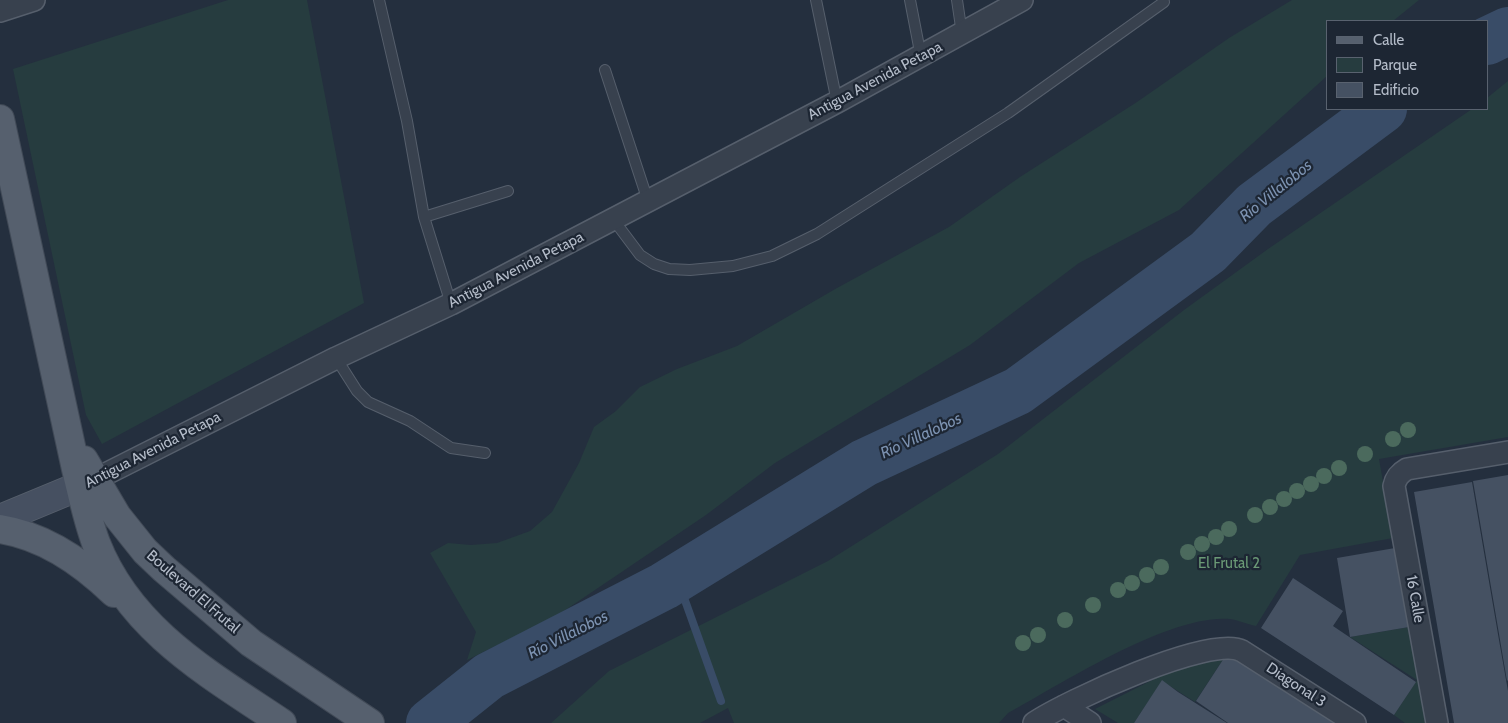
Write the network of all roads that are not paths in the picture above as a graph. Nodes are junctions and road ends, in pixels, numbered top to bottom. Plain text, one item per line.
1 (34, 0) edge
2 (379, 0) edge
3 (816, 0) edge
4 (910, 0) edge
5 (957, 0) edge
6 (1022, 0) edge
7 (1164, 2) dead end
8 (0, 11) edge
9 (962, 34) junction
10 (921, 57) junction
11 (605, 70) dead end
12 (837, 102) junction
13 (0, 119) edge
14 (508, 191) dead end
15 (648, 201) junction
16 (424, 218) junction
17 (613, 219) junction
18 (451, 304) junction
19 (336, 358) junction
20 (1508, 452) edge
21 (485, 453) dead end
22 (87, 483) junction
23 (0, 519) edge
24 (0, 529) edge
25 (159, 635) junction
26 (1064, 706) junction
27 (282, 723) edge
28 (370, 723) edge
29 (1034, 723) edge
30 (1090, 723) edge
31 (1354, 723) edge
32 (1437, 723) edge

1 - 8 street
2 - 16 lane
3 - 12 lane
4 - 10 lane
5 - 9 lane
6 - 9 street, Antigua Avenida Petapa
7 - 17 lane
9 - 10 street, Antigua Avenida Petapa
10 - 12 street, Antigua Avenida Petapa
11 - 15 lane
12 - 15 street, Antigua Avenida Petapa
13 - 22 main road, Boulevard El Frutal
14 - 16 lane
15 - 17 street, Antigua Avenida Petapa
16 - 18 lane
17 - 18 street, Antigua Avenida Petapa
18 - 19 street, Antigua Avenida Petapa
19 - 21 lane
19 - 22 street, Antigua Avenida Petapa
20 - 32 street, 16 Calle
22 - 23 main road, Antigua Avenida Petapa
22 - 25 main road, Boulevard El Frutal
22 - 28 main road, Boulevard El Frutal
24 - 25 main road
25 - 27 main road, Boulevard El Frutal
26 - 29 street
26 - 30 street
26 - 31 street, Diagonal 3

